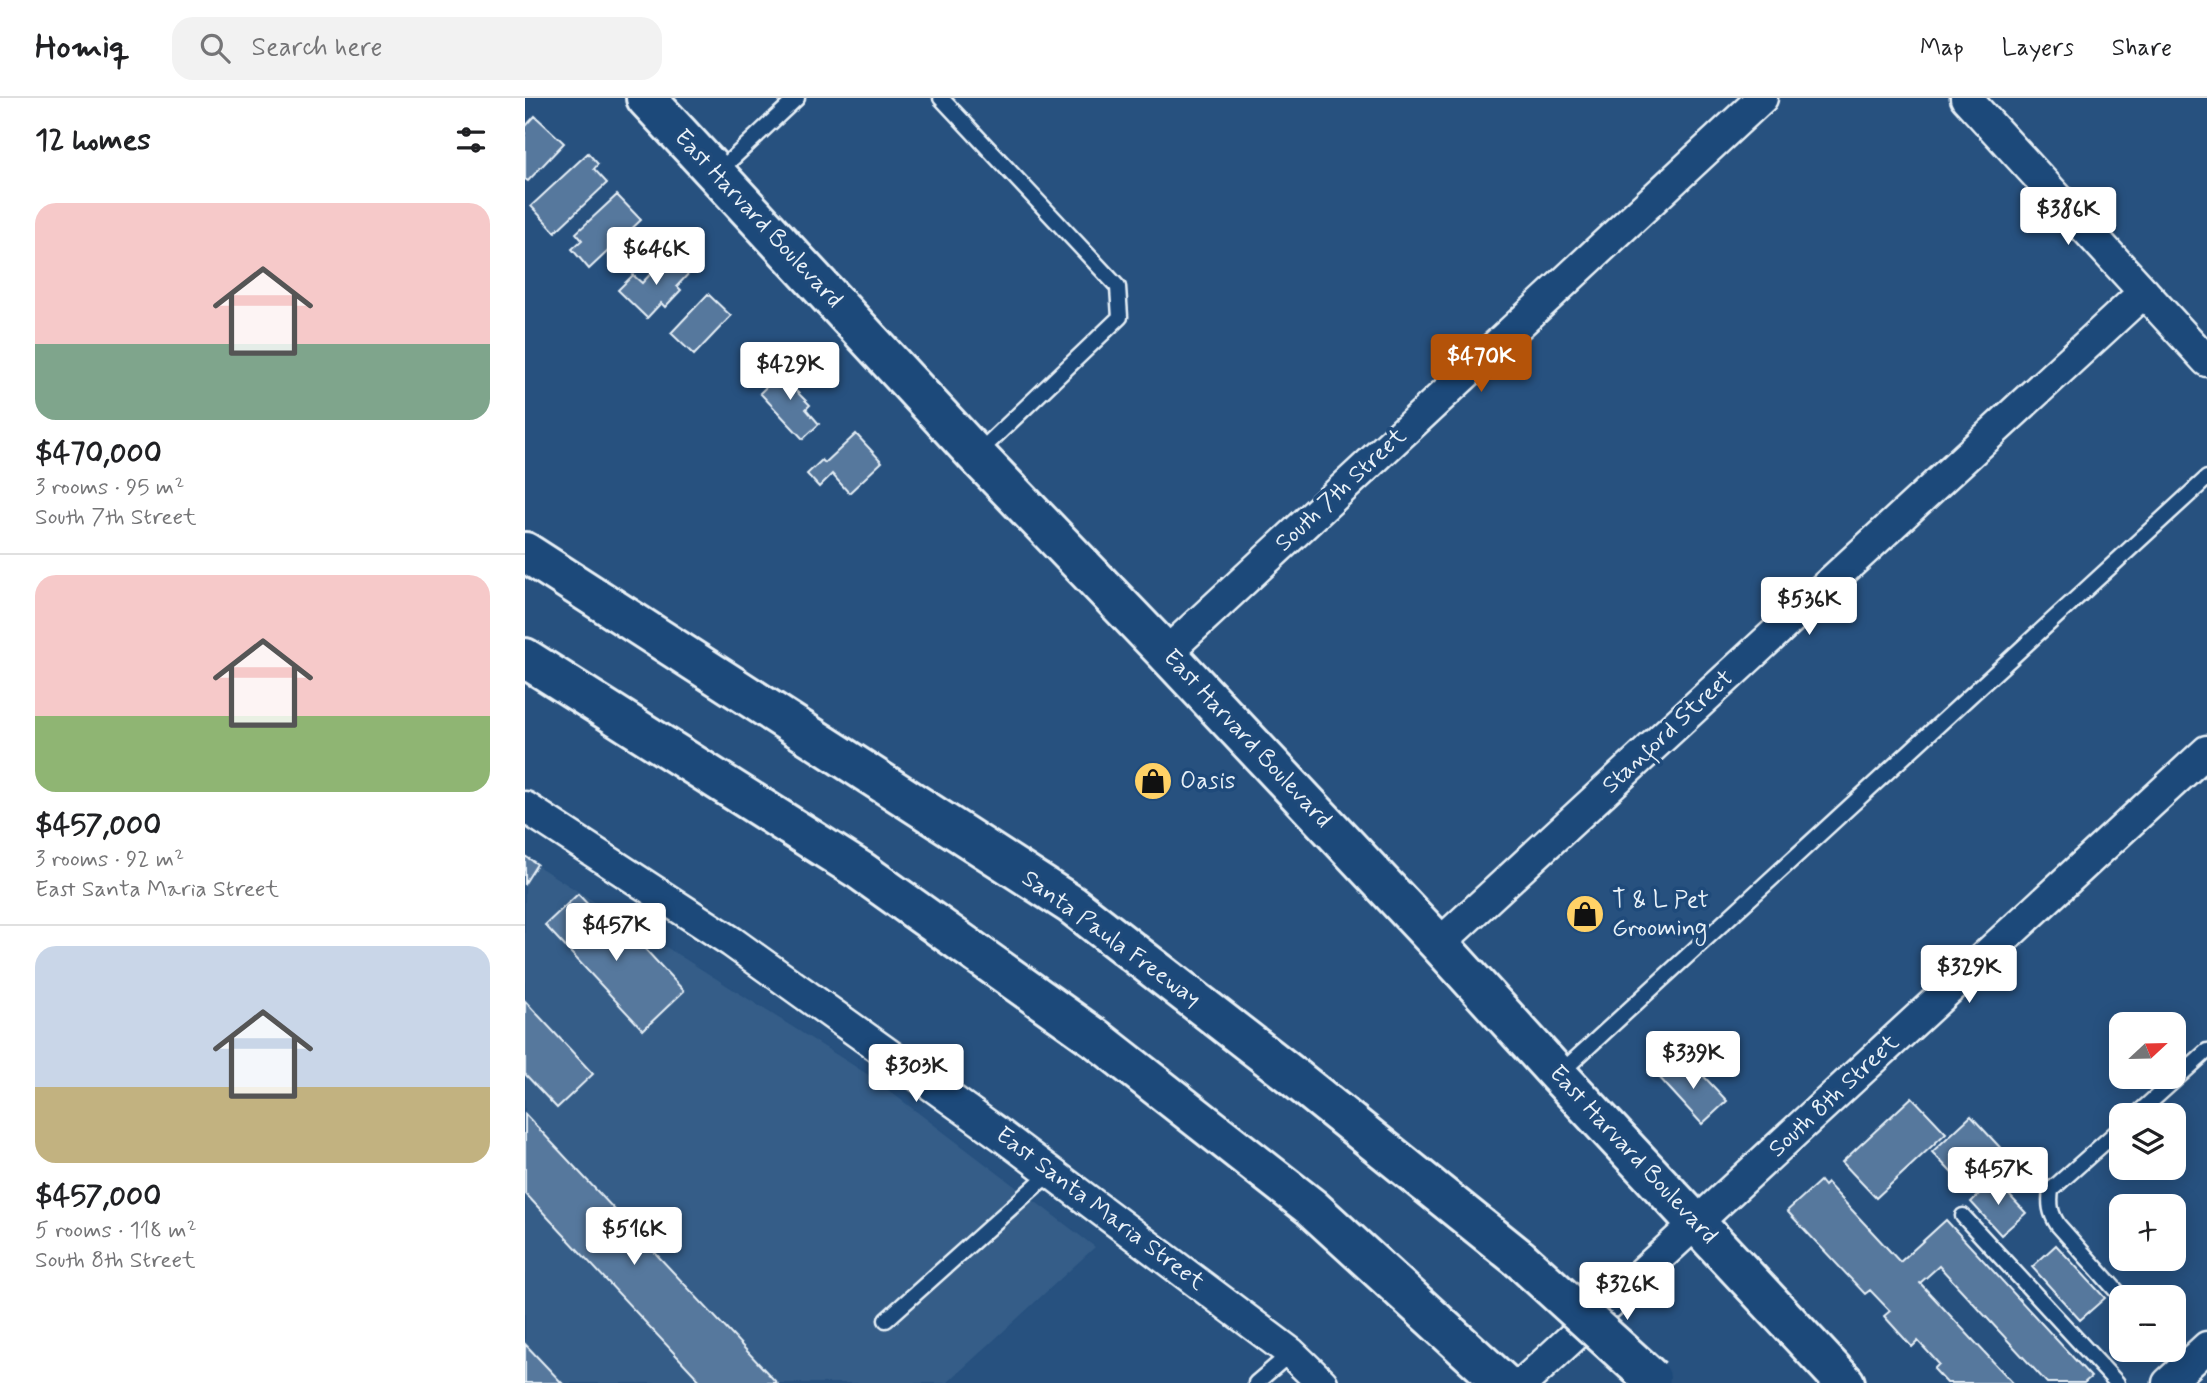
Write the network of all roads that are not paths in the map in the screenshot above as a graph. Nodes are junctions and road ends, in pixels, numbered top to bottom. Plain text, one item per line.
1 (797, 98) edge
2 (941, 98) edge
3 (1762, 98) edge
4 (1966, 98) edge
5 (656, 105) edge
6 (716, 174) junction
7 (2144, 292) junction
8 (2207, 361) edge
9 (977, 455) junction
10 (2207, 478) edge
11 (525, 552) edge
12 (1166, 653) junction
13 (525, 658) edge
14 (2207, 751) edge
15 (525, 807) edge
16 (1439, 944) junction
17 (2207, 1051) edge
18 (1558, 1075) junction
19 (2149, 1103) edge
20 (2109, 1139) edge
21 (1051, 1172) junction
22 (1963, 1216) dead end
23 (1697, 1223) junction
24 (2111, 1285) edge
25 (885, 1320) dead end
26 (1291, 1353) junction
27 (1653, 1381) edge
28 (1256, 1383) edge
29 (1322, 1383) edge
30 (1503, 1383) edge
31 (1523, 1383) edge
32 (1845, 1383) edge
33 (2117, 1383) edge

1 - 6 lane
2 - 9 lane
3 - 12 street, South 7th Street
4 - 7 street
5 - 6 main road, East Harvard Boulevard
6 - 9 main road, East Harvard Boulevard
7 - 8 street
7 - 16 street, Stanford Street
9 - 12 main road, East Harvard Boulevard
10 - 18 lane
11 - 27 main road, Santa Paula Freeway, bridge
12 - 16 main road, East Harvard Boulevard
13 - 30 main road
14 - 23 street, South 8th Street
15 - 21 street, East Santa Maria Street
16 - 18 main road, East Harvard Boulevard
17 - 19 lane
18 - 23 main road, East Harvard Boulevard
20 - 24 lane
21 - 25 lane
21 - 26 street, East Santa Maria Street
22 - 33 lane
23 - 31 street, South 8th Street
23 - 32 main road, East Harvard Boulevard
26 - 28 lane
26 - 29 street, East Santa Maria Street

